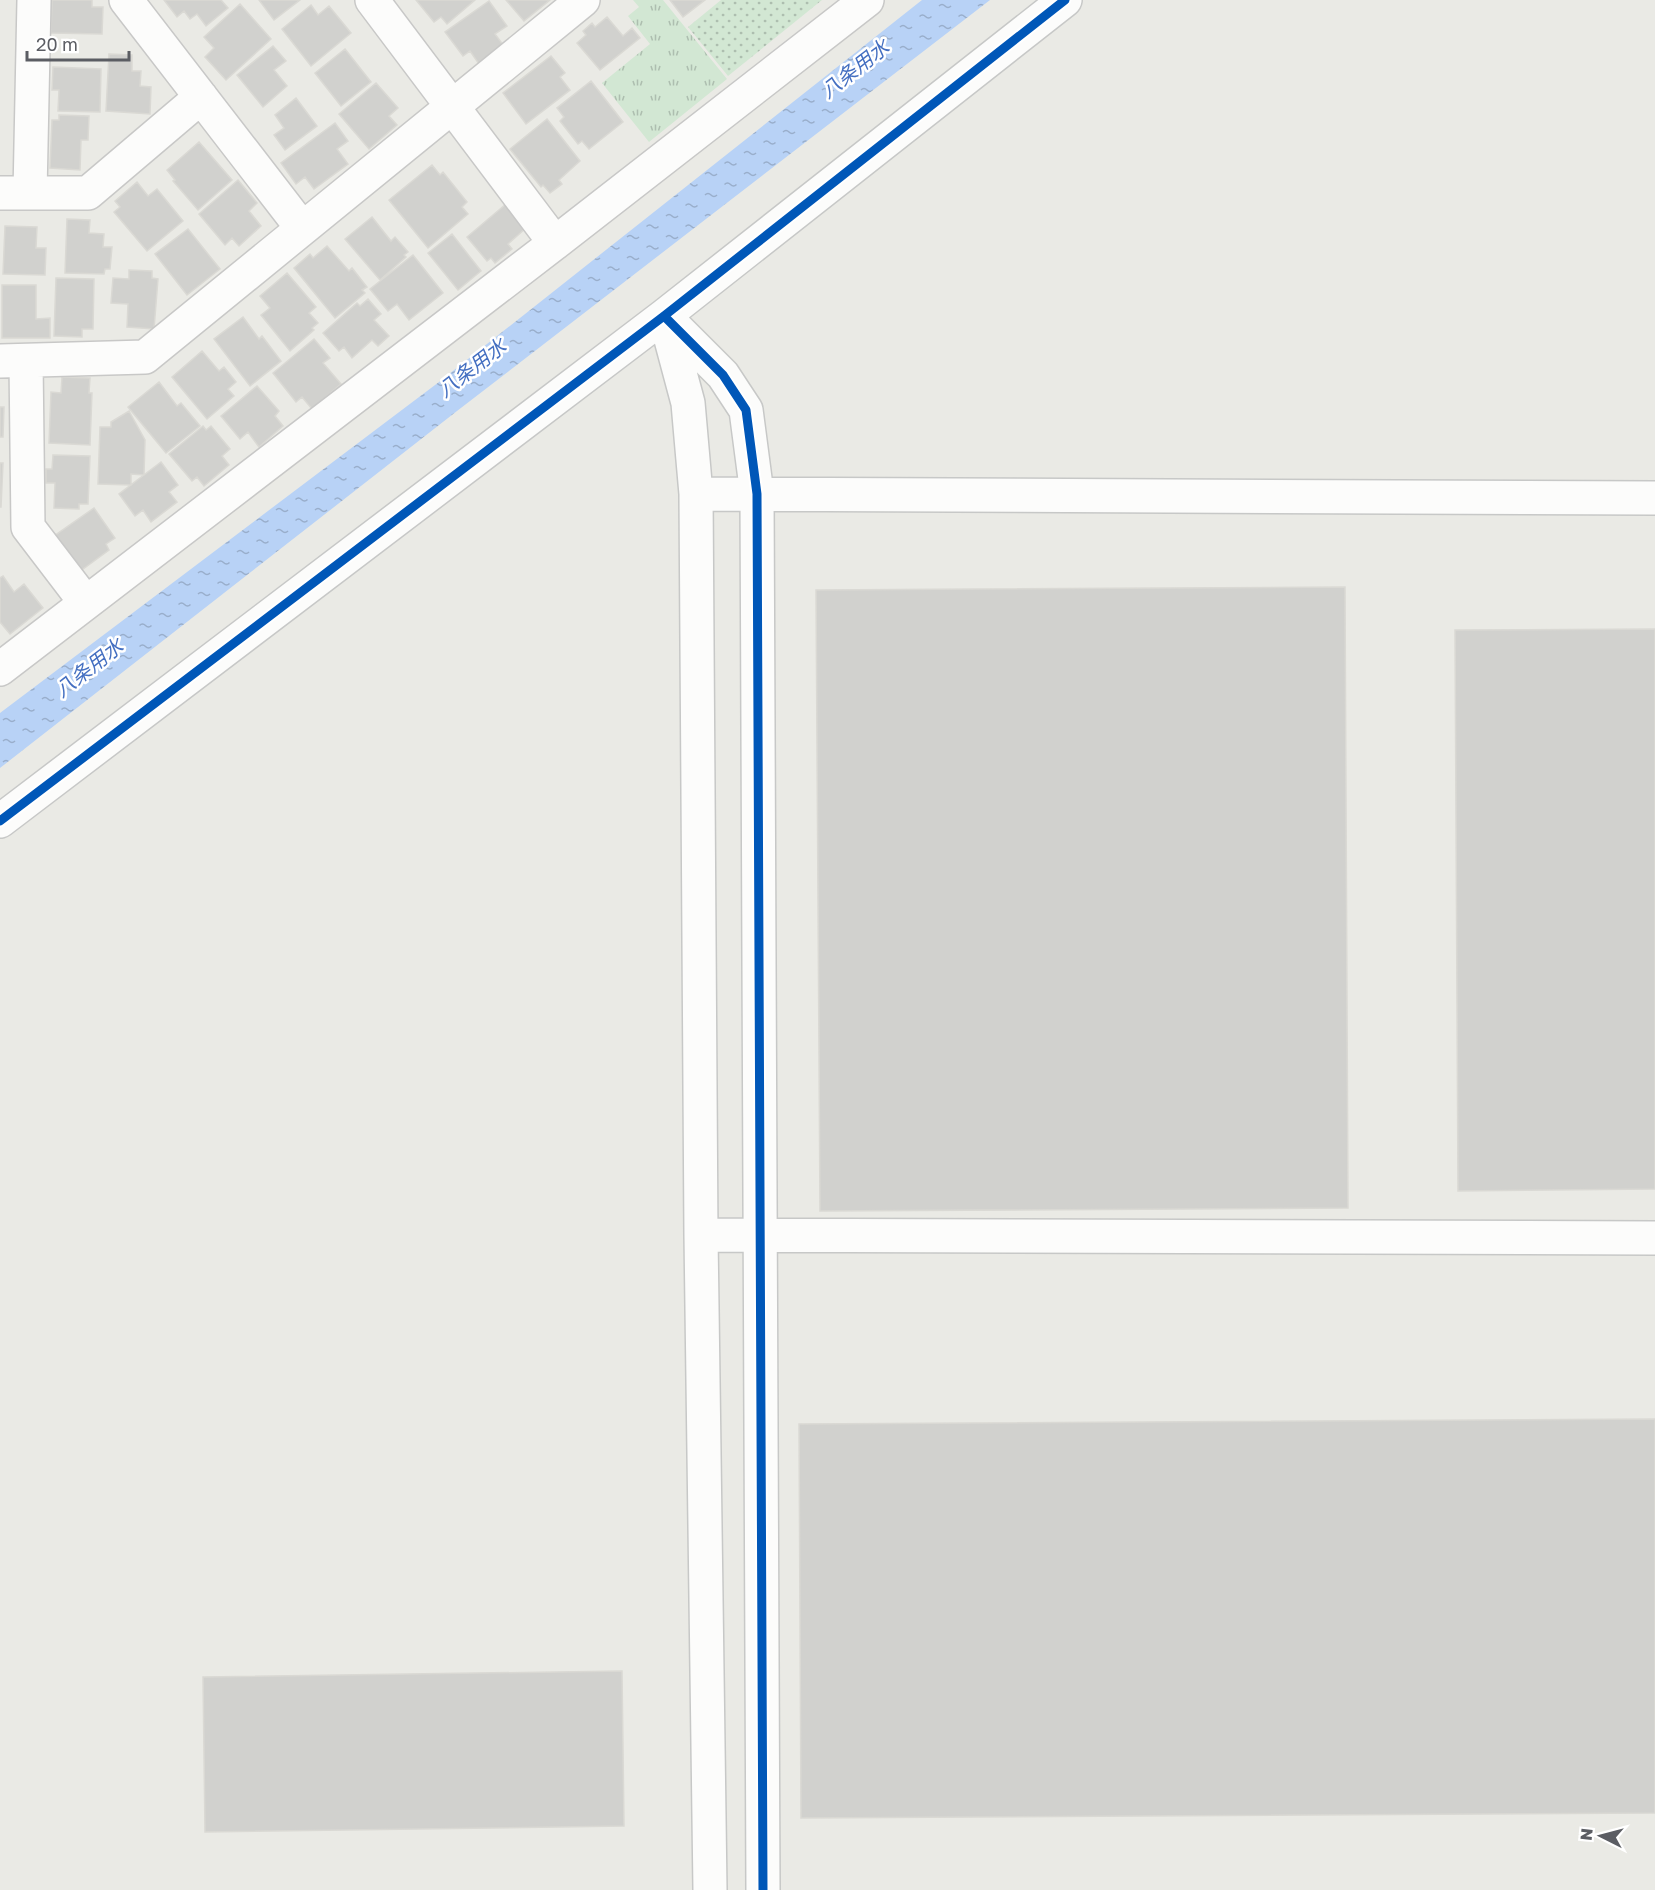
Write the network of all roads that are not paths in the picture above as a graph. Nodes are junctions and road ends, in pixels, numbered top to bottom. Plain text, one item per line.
1 (34, 0) edge
2 (126, 0) edge
3 (372, 0) edge
4 (583, 0) edge
5 (867, 0) edge
6 (1065, 0) edge
7 (201, 97) junction
8 (452, 106) junction
9 (15, 193) edge
10 (302, 228) junction
11 (555, 243) junction
12 (664, 316) junction
13 (13, 361) edge
14 (696, 494) junction
15 (757, 494) junction
16 (1655, 498) edge
17 (86, 603) junction
18 (0, 669) edge
19 (0, 821) edge
20 (701, 1235) junction
21 (759, 1236) junction
22 (1655, 1238) edge
23 (710, 1890) edge
24 (763, 1890) edge

1 - 9 street
2 - 7 street
3 - 8 street
4 - 8 street
5 - 11 street
6 - 12 street
7 - 9 street
7 - 10 street
8 - 10 street
8 - 11 street
10 - 13 street
11 - 17 street
12 - 14 street
12 - 15 street
12 - 19 street
13 - 17 street
14 - 15 street
14 - 20 street
15 - 16 street
15 - 21 street
17 - 18 street
20 - 21 street
20 - 23 street
21 - 22 street
21 - 24 street

